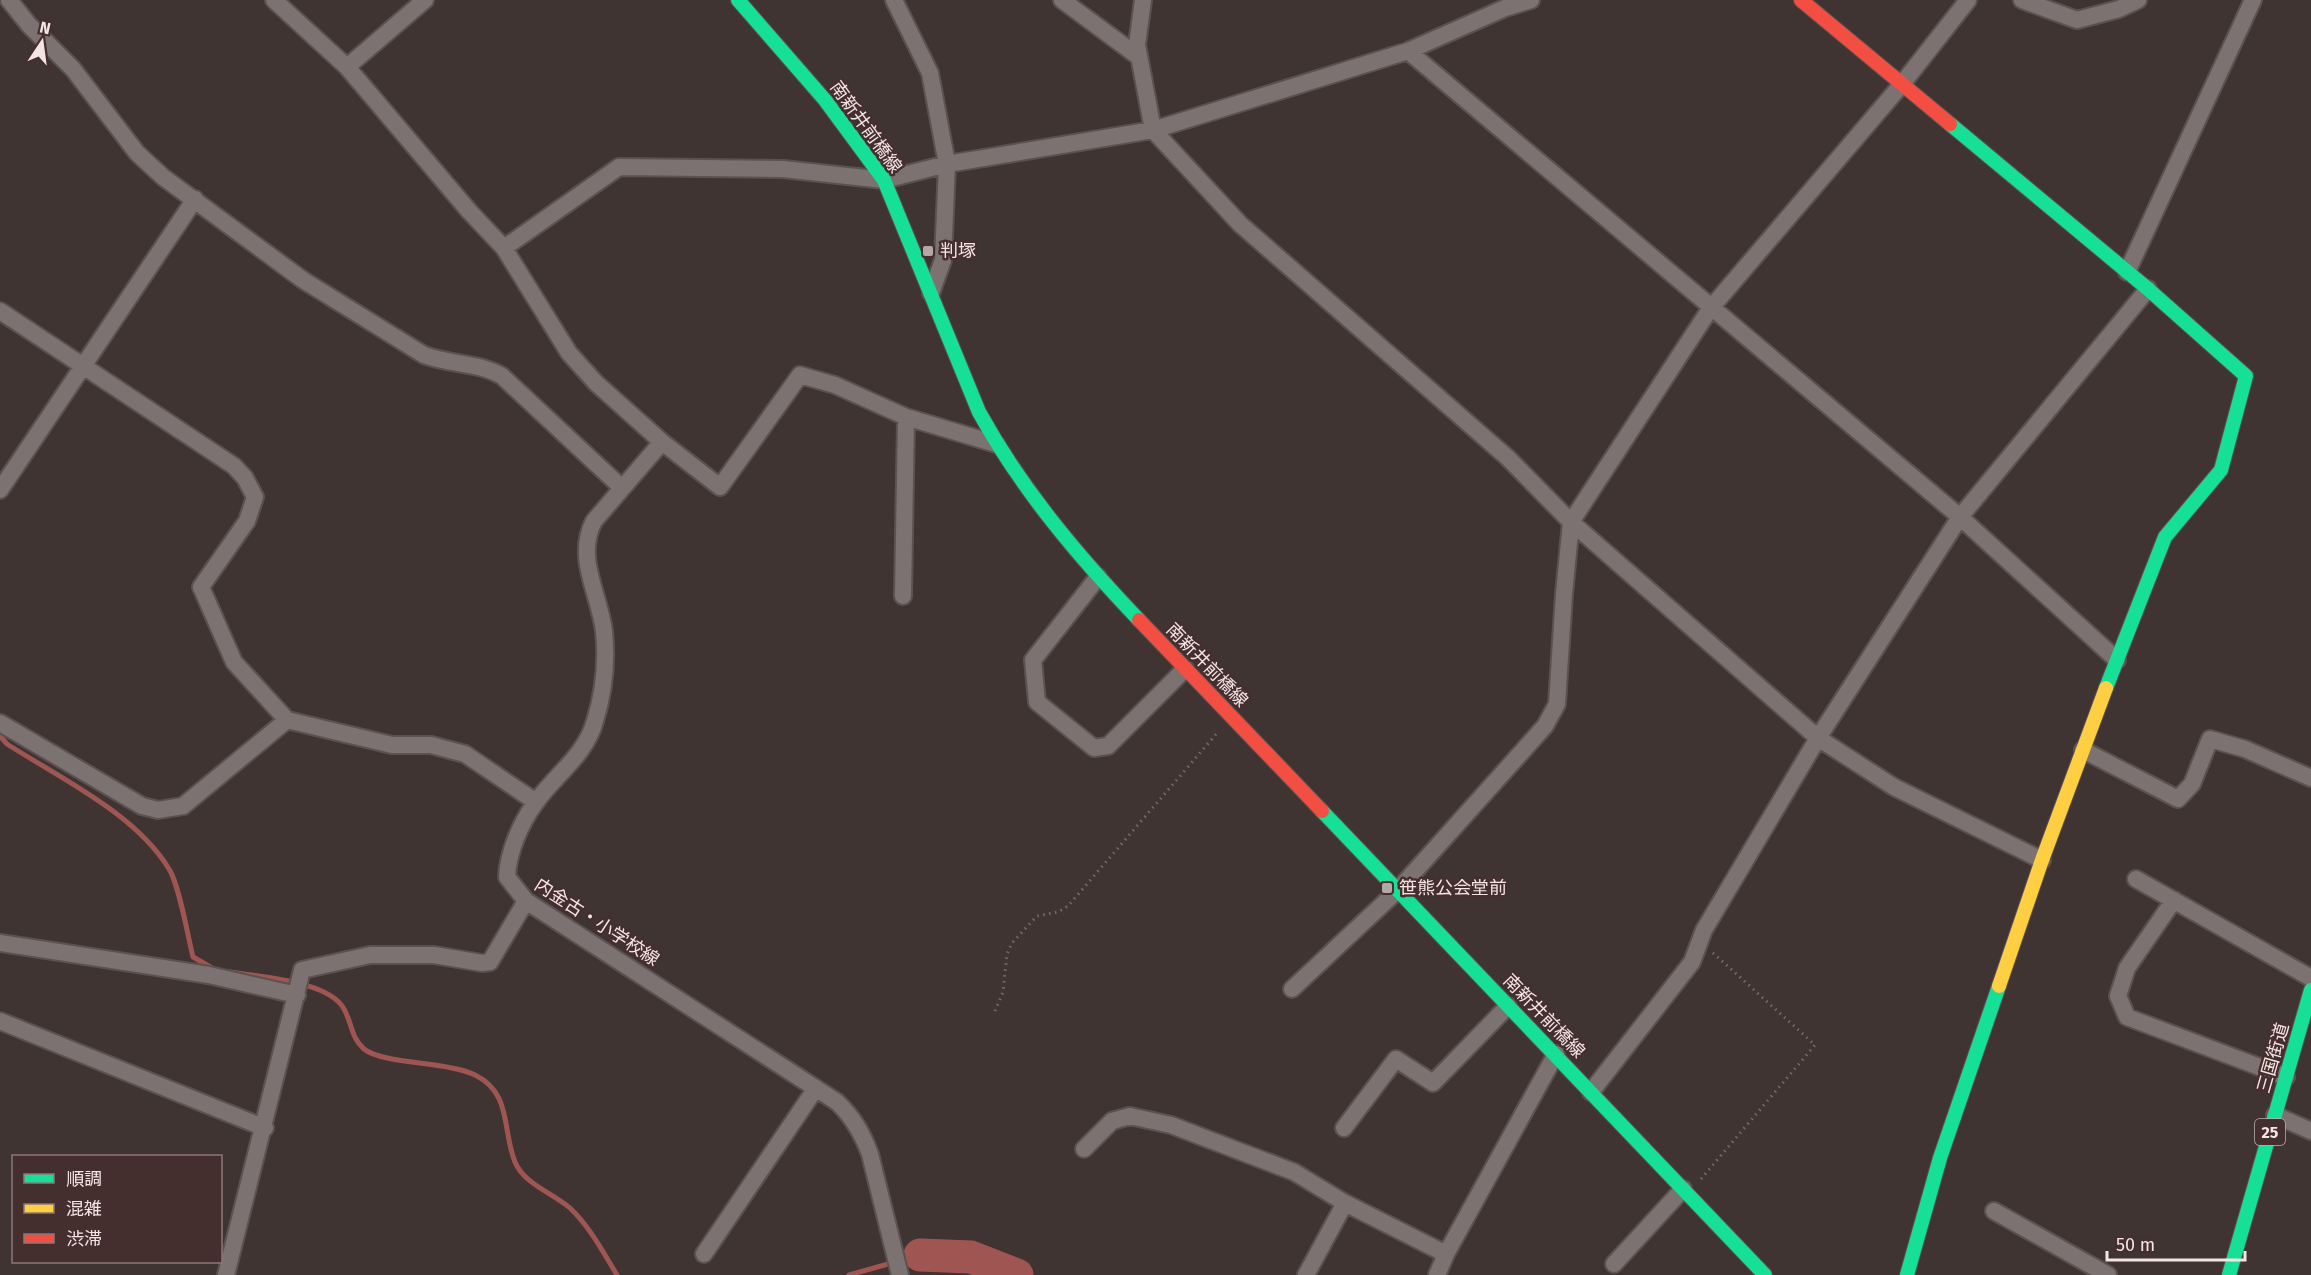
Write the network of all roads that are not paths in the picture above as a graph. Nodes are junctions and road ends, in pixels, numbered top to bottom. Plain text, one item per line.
1 (9, 0) edge
2 (274, 0) edge
3 (425, 0) edge
4 (738, 0) edge
5 (894, 0) edge
6 (1062, 0) edge
7 (1143, 0) edge
8 (1531, 0) edge
9 (1801, 0) edge
10 (1968, 0) edge
11 (2022, 0) edge
12 (2138, 0) edge
13 (2253, 0) edge
14 (1408, 51) junction
15 (1139, 57) junction
16 (347, 68) junction
17 (1902, 84) junction
18 (1153, 130) junction
19 (947, 164) junction
20 (884, 180) junction
21 (195, 199) junction
22 (504, 248) junction
23 (2127, 272) junction
24 (2148, 289) junction
25 (930, 293) junction
26 (1710, 309) junction
27 (0, 311) edge
28 (84, 366) junction
29 (906, 417) junction
30 (662, 442) junction
31 (996, 444) junction
32 (621, 487) junction
33 (0, 490) edge
34 (1960, 518) junction
35 (1571, 522) junction
36 (1098, 577) junction
37 (903, 596) dead end
38 (2117, 660) junction
39 (1185, 669) junction
40 (286, 720) junction
41 (0, 723) edge
42 (1818, 738) junction
43 (2083, 750) junction
44 (2311, 778) edge
45 (536, 802) junction
46 (2042, 860) junction
47 (2136, 879) dead end
48 (1398, 890) junction
49 (2174, 900) junction
50 (526, 901) junction
51 (0, 943) edge
52 (2311, 978) edge
53 (1292, 989) dead end
54 (2311, 990) edge
55 (297, 995) junction
56 (1508, 1006) junction
57 (0, 1021) edge
58 (1556, 1054) junction
59 (2286, 1077) junction
60 (816, 1088) junction
61 (1591, 1092) junction
62 (2275, 1115) junction
63 (265, 1128) junction
64 (1344, 1128) dead end
65 (2311, 1131) edge
66 (1084, 1149) dead end
67 (1685, 1192) junction
68 (1345, 1203) junction
69 (1994, 1211) dead end
70 (704, 1254) dead end
71 (1446, 1254) junction
72 (1614, 1264) dead end
73 (2233, 1274) edge
74 (226, 1275) edge
75 (900, 1275) edge
76 (1306, 1275) edge
77 (1437, 1275) edge
78 (1765, 1275) edge
79 (1907, 1275) edge
80 (2108, 1275) edge

1 - 21 street
2 - 16 street
3 - 16 street
4 - 20 main road, 南新井前橋線
5 - 19 street
6 - 15 street
7 - 15 street
8 - 14 street
9 - 17 main road
10 - 17 street
11 - 12 street
13 - 23 street
14 - 18 street
14 - 26 street
15 - 18 street
16 - 22 street
17 - 23 main road
17 - 26 street
18 - 19 street
18 - 35 street
19 - 20 street
19 - 25 street
20 - 22 street
20 - 25 main road, 南新井前橋線
21 - 28 street
21 - 32 street
22 - 30 street
23 - 24 main road
24 - 34 street
24 - 38 main road
25 - 31 main road, 南新井前橋線
26 - 34 street
26 - 35 street
27 - 28 street
28 - 33 street
28 - 40 street
29 - 30 street
29 - 31 street
29 - 37 street
30 - 32 street, 内金古・小学校線
31 - 36 main road, 南新井前橋線
32 - 45 street, 内金古・小学校線
34 - 38 street
34 - 42 street
35 - 42 street
35 - 48 street
36 - 39 main road, 南新井前橋線
36 - 39 street
38 - 43 main road
39 - 48 main road, 南新井前橋線
40 - 41 street
40 - 45 street
42 - 46 street
42 - 61 street
43 - 44 street
43 - 46 main road
45 - 50 street, 内金古・小学校線
46 - 79 main road
47 - 49 street
48 - 53 street
48 - 56 main road, 南新井前橋線
49 - 52 street
49 - 59 street
50 - 55 street
50 - 60 street, 内金古・小学校線
51 - 55 street
54 - 59 main road, 三国街道 / 25
55 - 63 street
56 - 58 main road, 南新井前橋線
56 - 64 street
57 - 63 street
58 - 61 main road, 南新井前橋線
58 - 71 street
59 - 62 main road, 三国街道 / 25
60 - 70 street
60 - 75 street, 内金古・小学校線
61 - 67 main road, 南新井前橋線
62 - 65 street
62 - 73 main road, 三国街道 / 25
63 - 74 street
66 - 68 street
67 - 72 street
67 - 78 main road, 南新井前橋線
68 - 71 street
68 - 76 street
69 - 80 street
71 - 77 street

